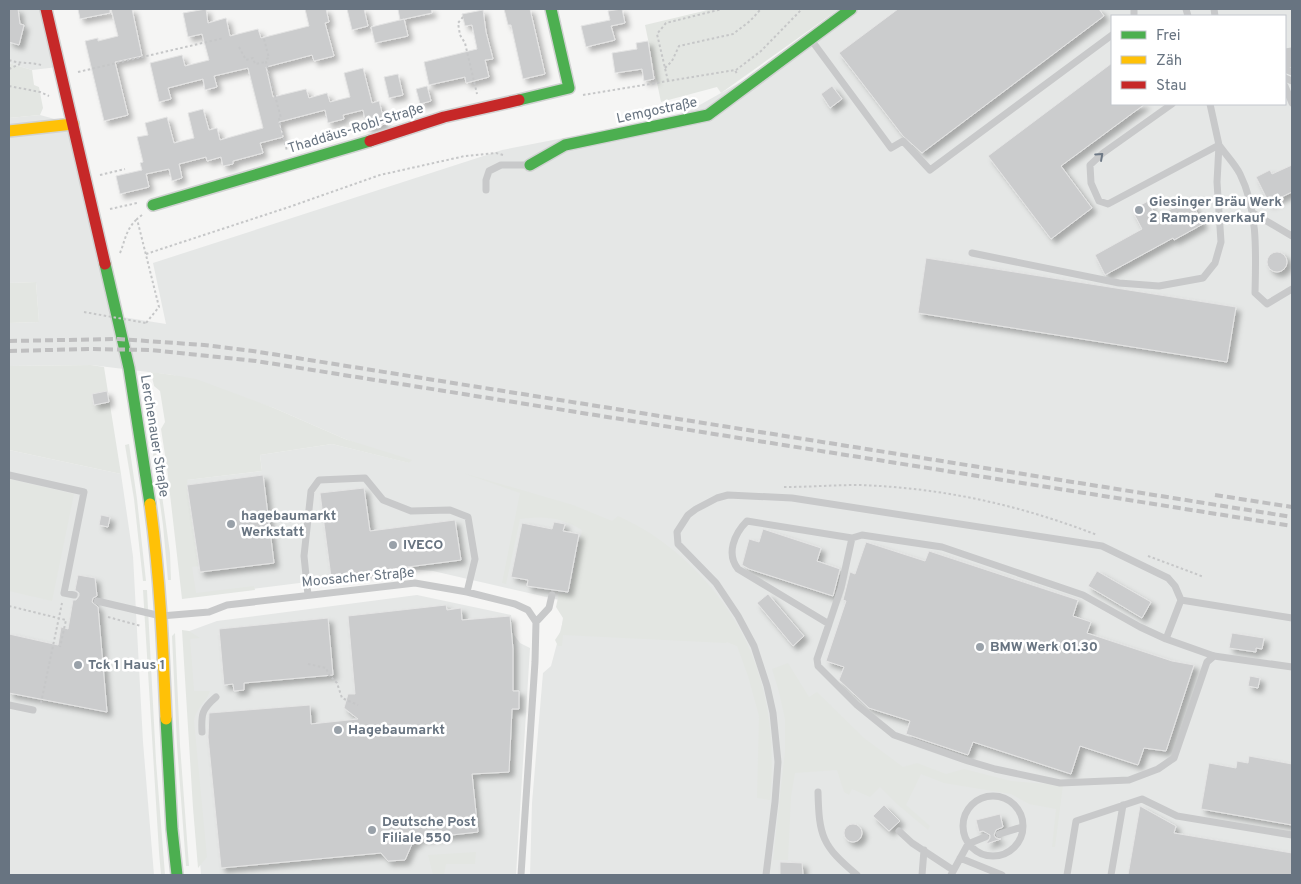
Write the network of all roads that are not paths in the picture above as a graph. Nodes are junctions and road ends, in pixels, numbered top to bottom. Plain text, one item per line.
1 (46, 9) edge
2 (551, 9) edge
3 (851, 9) edge
4 (1111, 35) edge
5 (811, 40) junction
6 (1288, 90) edge
7 (1292, 103) edge
8 (1171, 105) edge
9 (1210, 105) edge
10 (73, 124) junction
11 (9, 131) edge
12 (1219, 145) junction
13 (530, 165) joint
14 (486, 190) dead end
15 (149, 203) road end
16 (1253, 213) junction
17 (1292, 236) edge
18 (972, 254) dead end
19 (1292, 289) edge
20 (9, 475) edge
21 (852, 538) junction
22 (467, 592) junction
23 (74, 595) dead end
24 (308, 595) junction
25 (552, 595) dead end
26 (1181, 600) junction
27 (97, 601) dead end
28 (161, 616) junction
29 (1292, 618) edge
30 (536, 622) junction
31 (829, 624) junction
32 (1166, 638) junction
33 (1214, 656) junction
34 (1292, 668) edge
35 (216, 697) dead end
36 (9, 705) edge
37 (33, 710) road end
38 (202, 732) dead end
39 (818, 792) dead end
40 (1123, 805) junction
41 (1022, 827) junction
42 (898, 831) dead end
43 (999, 834) dead end
44 (1292, 835) edge
45 (985, 837) dead end
46 (968, 844) junction
47 (924, 850) junction
48 (960, 858) junction
49 (952, 873) edge
50 (177, 875) edge
51 (188, 875) edge
52 (521, 875) edge
53 (766, 875) edge
54 (857, 875) edge
55 (922, 875) edge
56 (1002, 875) edge
57 (1067, 875) edge
58 (1111, 875) edge

1 - 10 street, Lerchenauer Straße
2 - 15 street, Thaddäus-Robl-Straße
3 - 5 street, Lemgostraße
4 - 5 lane
5 - 13 street, Lemgostraße
6 - 7 lane
12 -> 8 lane
9 - 12 lane
10 - 11 street
10 - 28 street, Lerchenauer Straße
12 - 16 lane
12 - 18 lane
13 - 14 lane
16 - 17 lane
16 - 19 lane
20 - 23 lane
21 - 31 lane
21 - 31 lane
21 - 32 lane
22 - 24 lane, Moosacher Straße
22 - 24 lane
22 - 30 lane, Moosacher Straße
24 - 28 lane, Moosacher Straße
25 - 30 lane
26 - 29 lane
26 - 32 lane
26 - 53 lane
27 - 28 lane, Moosacher Straße
28 - 50 street, Lerchenauer Straße
30 - 52 lane
31 - 33 lane
32 - 33 lane
33 - 34 lane
35 - 38 lane
36 - 37 lane
39 - 54 lane
40 - 44 lane
40 - 57 lane
40 - 58 lane
41 - 43 lane
41 - 46 lane
41 - 46 lane
42 - 47 lane
45 - 46 lane
46 - 48 lane
47 - 49 lane
47 - 55 lane
48 - 49 lane
48 - 56 lane
50 - 51 lane

